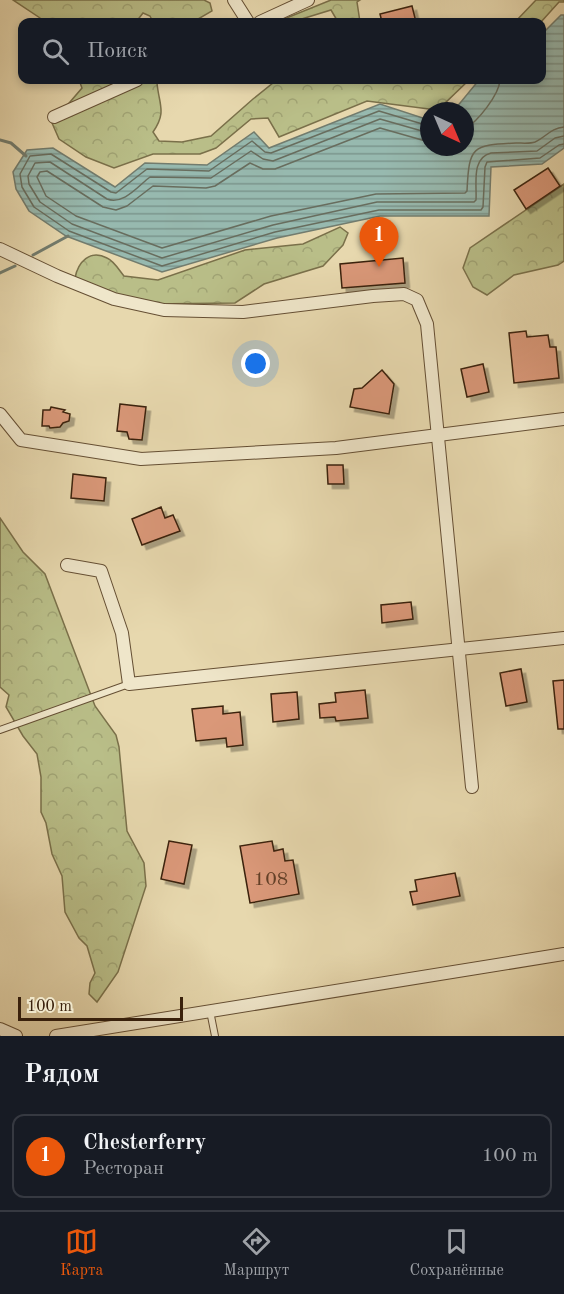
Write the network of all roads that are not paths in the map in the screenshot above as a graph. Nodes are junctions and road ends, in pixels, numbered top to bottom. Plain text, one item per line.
1 (234, 0) edge
2 (308, 0) edge
3 (245, 18) edge
4 (269, 18) edge
5 (127, 84) edge
6 (54, 117) dead end
7 (0, 249) edge
8 (0, 414) edge
9 (564, 419) edge
10 (438, 436) junction
11 (67, 565) dead end
12 (564, 638) edge
13 (458, 650) junction
14 (129, 684) junction
15 (0, 730) edge
16 (472, 787) dead end
17 (564, 954) edge
18 (210, 1011) junction
19 (0, 1029) edge
20 (16, 1036) edge
21 (56, 1036) edge
22 (215, 1036) edge

1 - 3 street
2 - 4 street
5 - 6 street
7 - 10 street
8 - 10 street
9 - 10 street
10 - 13 street
11 - 14 street
12 - 13 street
13 - 14 street
13 - 16 street
14 - 15 lane
17 - 18 street
18 - 21 street
18 - 22 lane
19 - 20 street

